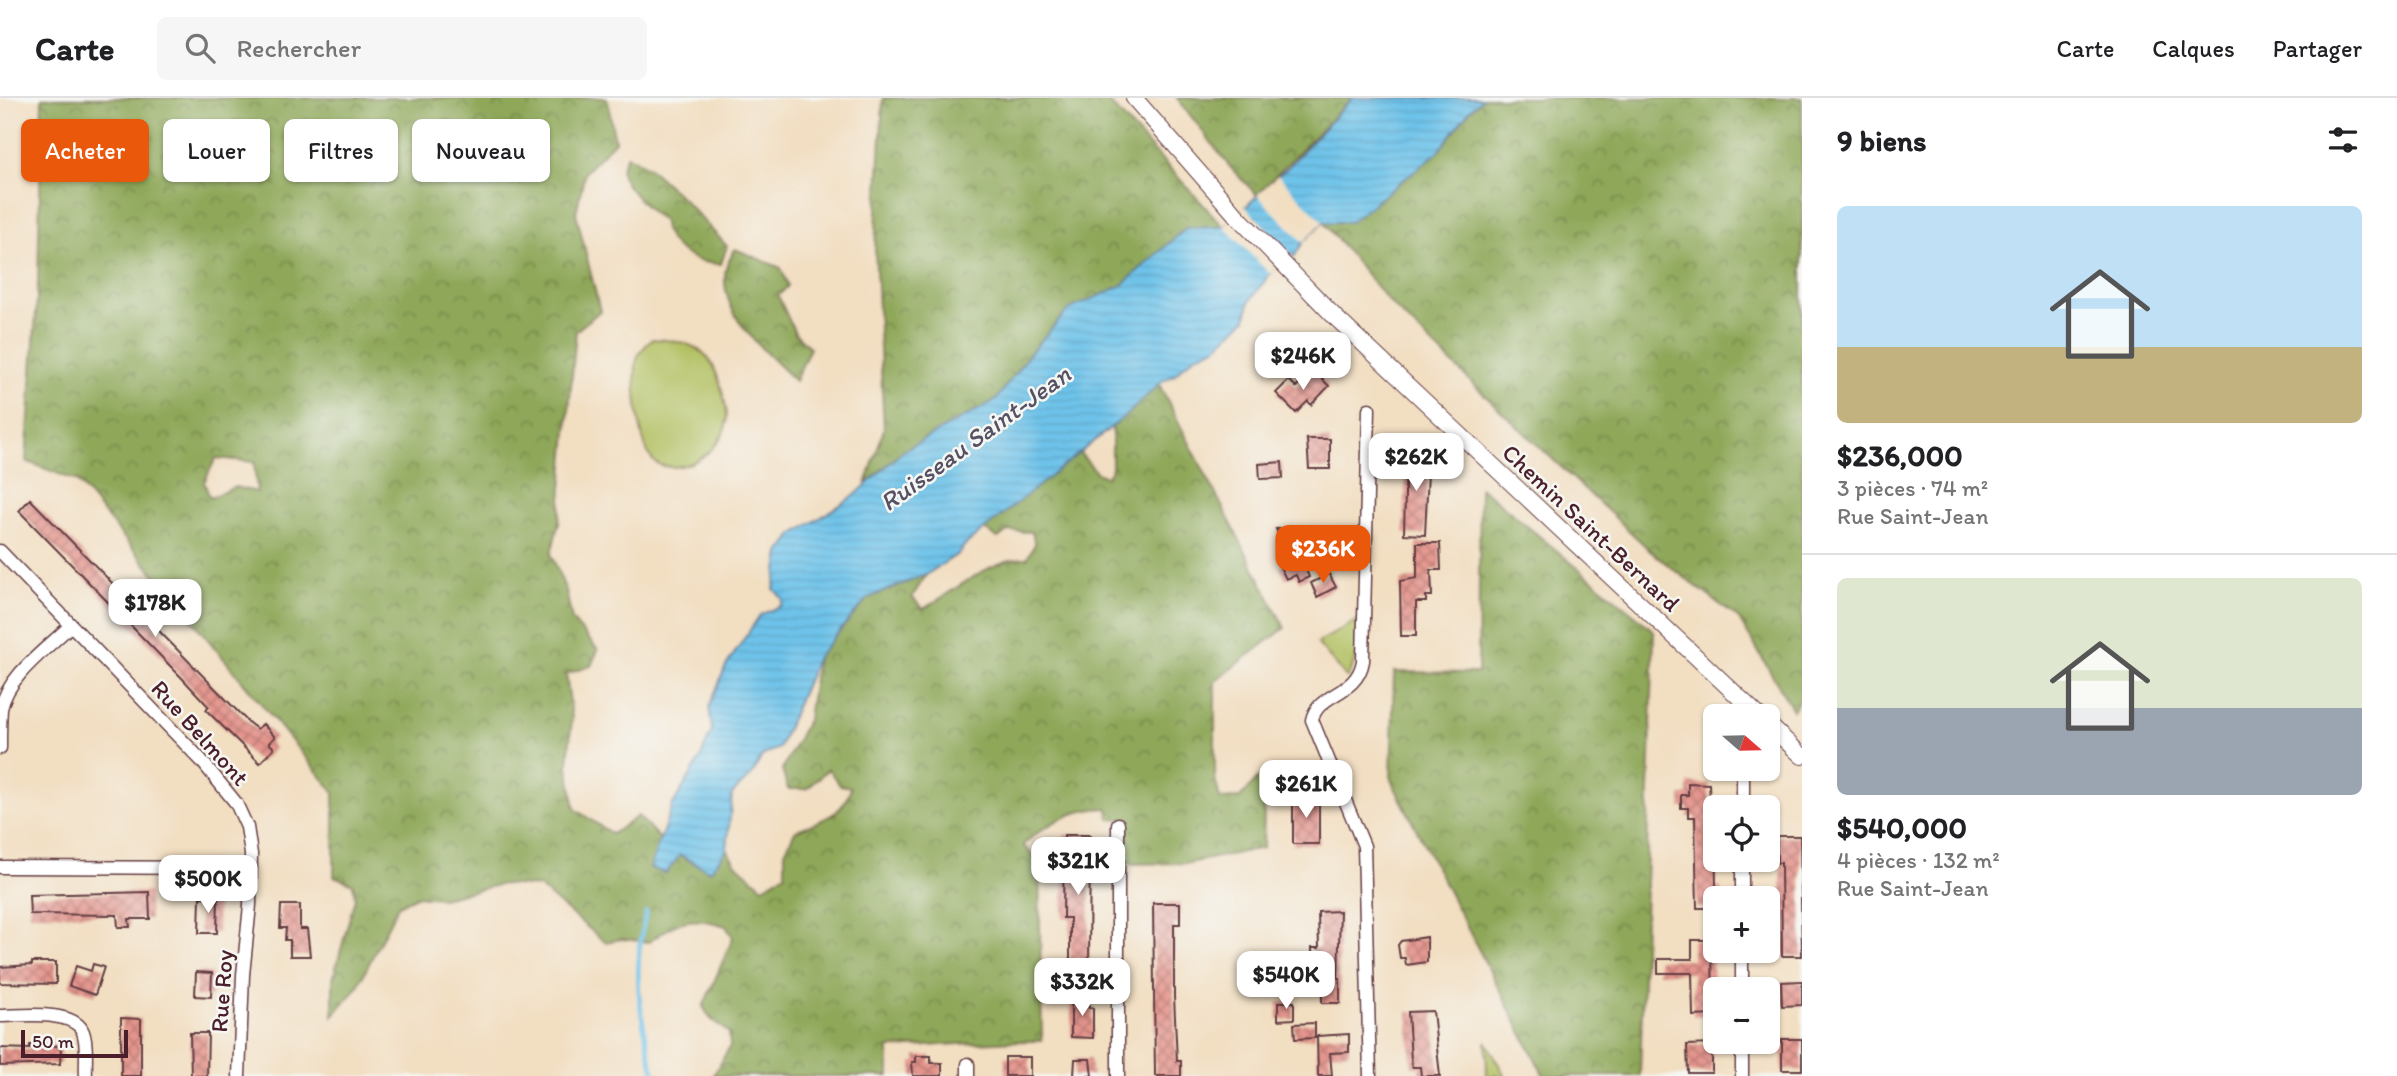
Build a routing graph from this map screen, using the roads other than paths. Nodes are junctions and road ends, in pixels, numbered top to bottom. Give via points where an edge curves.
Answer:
1 (1134, 98) edge
2 (1370, 409) dead end
3 (0, 551) edge
4 (71, 625) junction
5 (1746, 704) edge
6 (1780, 735) edge
7 (0, 748) edge
8 (1802, 756) edge
9 (1118, 824) dead end
10 (0, 867) edge
11 (251, 868) junction
12 (0, 1016) edge
13 (1742, 1054) edge
14 (86, 1076) edge
15 (239, 1076) edge
16 (1118, 1076) edge
17 (1370, 1076) edge
18 (1742, 1076) edge

1 - 5 street, Chemin Saint-Bernard via 1281,263
2 - 17 street via 1362,670 1349,687 1316,709 1312,720 1364,846
3 - 4 street, Rue Belmont
4 - 7 street via 6,695
4 - 11 street, Rue Belmont via 226,790 247,827
6 - 8 street
9 - 16 street
10 - 11 street
11 - 15 street, Rue Roy
12 - 14 street via 60,1016 76,1022 84,1034
13 - 18 street

